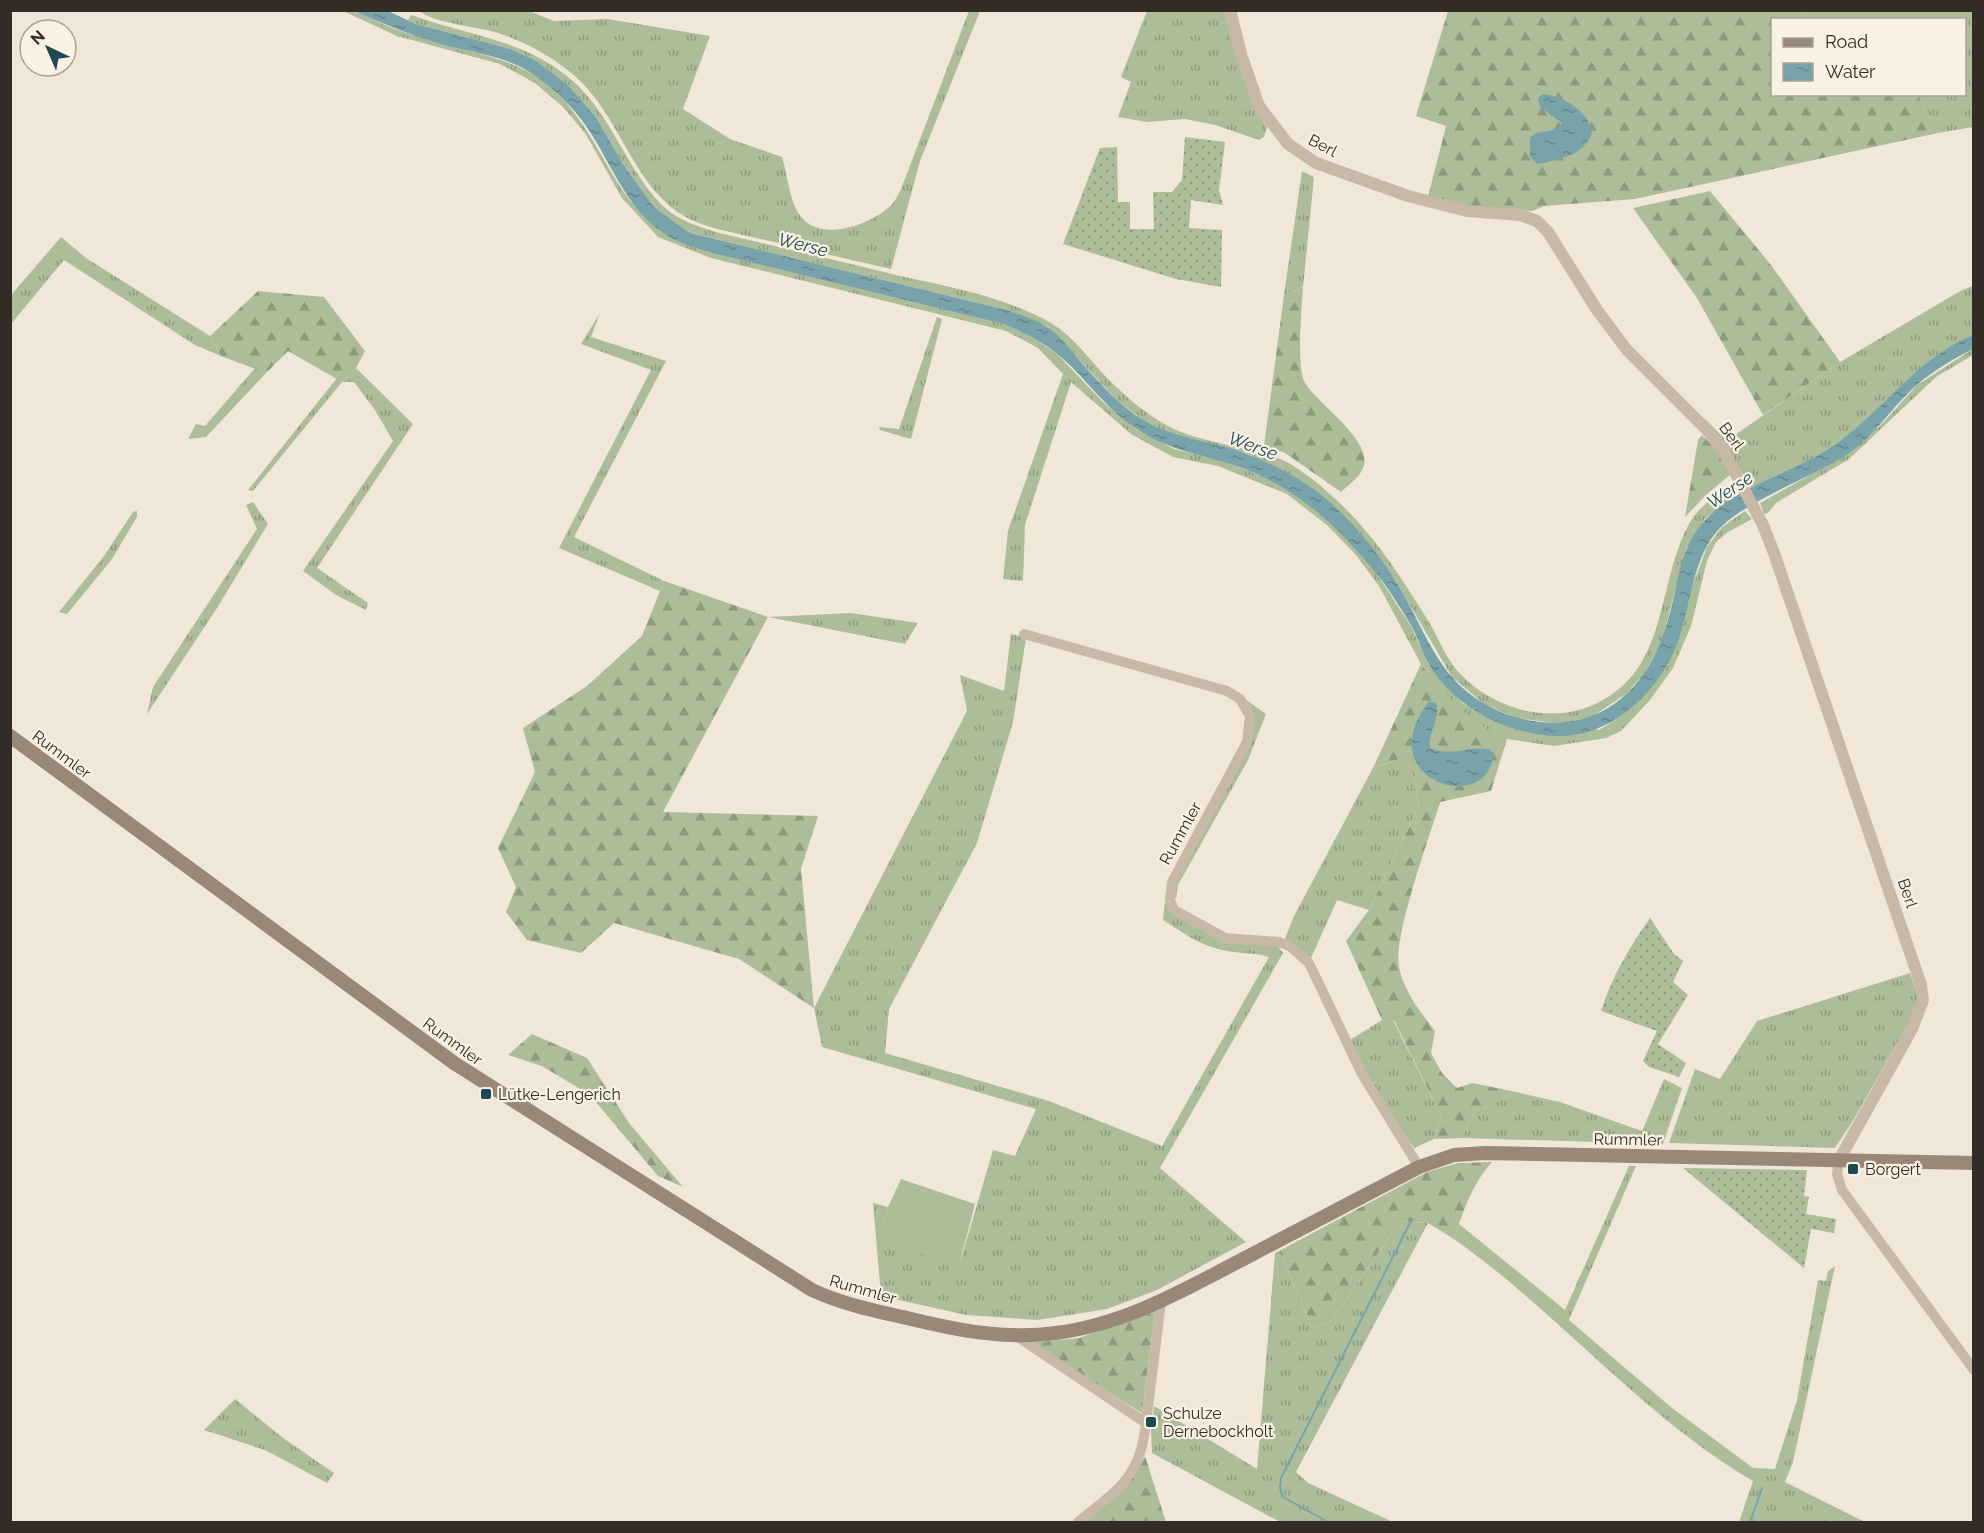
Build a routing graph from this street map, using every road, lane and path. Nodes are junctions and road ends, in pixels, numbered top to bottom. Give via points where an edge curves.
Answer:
1 (1230, 10) edge
2 (1024, 634) dead end
3 (10, 736) edge
4 (1839, 1160) junction
5 (1974, 1163) edge
6 (1419, 1167) junction
7 (1161, 1302) junction
8 (1014, 1335) junction
9 (1974, 1370) edge
10 (1146, 1423) junction
11 (1078, 1522) edge

1 - 4 street, Berl via 1259,106 1288,144 1316,163 1408,196 1467,211 1520,215 1537,221 1627,350 1714,438 1741,481 1778,564 1921,985 1923,1000 1912,1029
2 - 6 street, Rummler via 1227,690 1240,699 1250,716 1247,742 1172,882 1170,900 1174,910 1225,938 1279,942 1291,946 1309,963 1362,1074
3 - 8 main road, Rummler via 454,1063 796,1281 825,1296 874,1311 953,1329
4 - 5 main road, Rummler
4 - 6 main road, Rummler via 1485,1153 1454,1155
4 - 9 street via 1837,1174 1846,1196
6 - 7 main road, Rummler
7 - 8 main road, Rummler via 1080,1329
7 - 10 street
8 - 10 street, Rummler
10 - 11 street via 1143,1447 1134,1469

